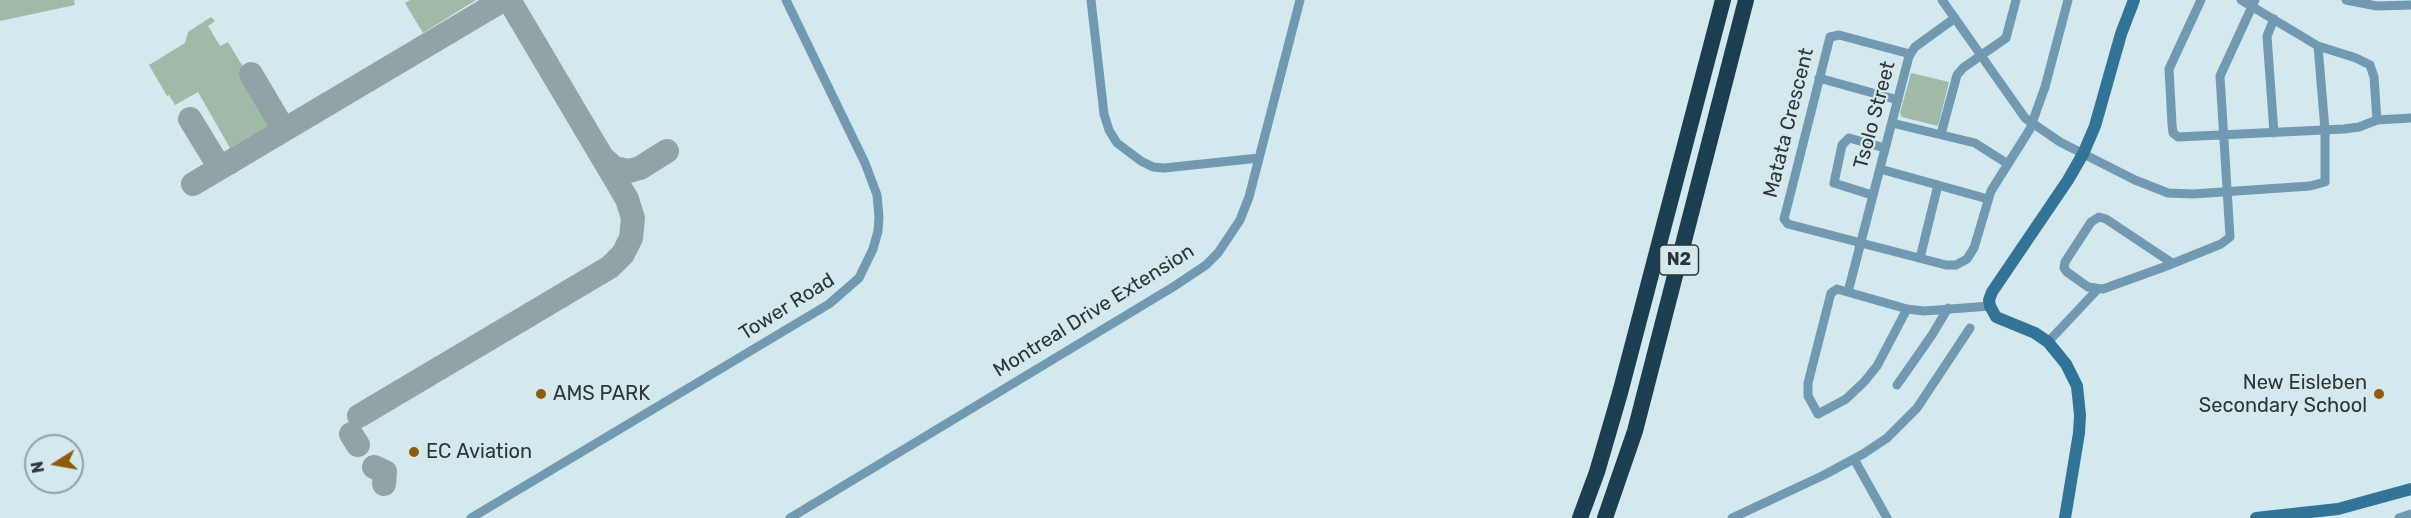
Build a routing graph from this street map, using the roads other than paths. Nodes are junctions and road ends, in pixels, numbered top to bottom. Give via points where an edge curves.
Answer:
1 (786, 0) edge
2 (1091, 0) edge
3 (1300, 0) edge
4 (1723, 0) edge
5 (1746, 0) edge
6 (1942, 0) edge
7 (2016, 0) edge
8 (2068, 0) edge
9 (2134, 0) edge
10 (2201, 0) edge
11 (2241, 0) edge
12 (2346, 0) edge
13 (2254, 3) edge
14 (2411, 5) edge
15 (1955, 18) junction
16 (2274, 19) junction
17 (2318, 46) junction
18 (1910, 54) junction
19 (1981, 56) junction
20 (1819, 78) junction
21 (1898, 100) junction
22 (2411, 118) edge
23 (2377, 120) junction
24 (1892, 123) junction
25 (2031, 123) junction
26 (2325, 130) junction
27 (2274, 133) junction
28 (1941, 134) junction
29 (2224, 136) junction
30 (1885, 148) junction
31 (2083, 154) junction
32 (1259, 158) junction
33 (2008, 164) junction
34 (1880, 169) junction
35 (1938, 185) junction
36 (2227, 192) junction
37 (1872, 195) junction
38 (1988, 199) junction
39 (1861, 242) junction
40 (1920, 258) junction
41 (2172, 263) junction
42 (2097, 290) junction
43 (1848, 292) junction
44 (1990, 306) junction
45 (1948, 308) junction
46 (1907, 309) junction
47 (1970, 328) dead end
48 (2048, 342) junction
49 (1897, 385) dead end
50 (1854, 459) junction
51 (2411, 489) edge
52 (2411, 514) edge
53 (471, 518) edge
54 (790, 518) edge
55 (1580, 518) edge
56 (1605, 518) edge
57 (1732, 518) edge
58 (1887, 518) edge
59 (2065, 518) edge
60 (2256, 518) edge
61 (2399, 518) edge

1 - 53 street, Tower Road via 877,195 878,231 859,278 830,304
2 - 32 street via 1104,114 1117,143 1141,161 1164,168
3 - 32 street, Montreal Drive Extension
4 - 55 highway, N2 via 1620,393 1598,472
5 - 56 highway, N2 via 1635,431
6 - 15 street
7 - 19 street via 2006,38
8 - 25 street via 2045,87
9 - 31 street
10 - 29 street via 2170,66 2172,130 2182,138
11 - 13 street
12 - 14 street via 2378,6
13 - 16 street
13 - 29 street via 2220,76
15 - 18 street, Tsolo Street
15 - 19 street
16 - 17 street
16 - 27 street via 2267,36
17 - 23 street via 2370,65
17 - 26 street
18 - 20 street, Matata Crescent via 1834,34 1829,39
18 - 21 street, Tsolo Street
19 - 25 street
19 - 28 street via 1957,75
20 - 21 street
20 - 39 street, Matata Crescent via 1784,219 1788,224
21 - 24 street, Tsolo Street
22 - 23 street
23 - 26 street via 2353,128
24 - 28 street
24 - 30 street, Tsolo Street
25 - 31 street
25 - 33 street
26 - 27 street
26 - 36 street via 2324,183
27 - 29 street
28 - 33 street via 1975,143
29 - 36 street
30 - 34 street, Tsolo Street
30 - 37 street via 1849,138 1842,145 1834,183
31 - 36 street via 2157,190 2176,194
31 - 44 street via 1992,292
32 - 54 street, Montreal Drive Extension via 1240,220 1206,265
33 - 38 street
34 - 35 street
34 - 37 street, Tsolo Street
35 - 38 street
35 - 40 street
36 - 41 street via 2231,231 2228,240
37 - 39 street, Tsolo Street
38 - 40 street via 1977,241 1967,259 1950,266
39 - 40 street
39 - 43 street, Tsolo Street
41 - 42 street
41 - 42 street via 2099,217 2091,222 2064,268
42 - 48 street
43 - 46 street
43 - 46 street via 1837,289 1831,293 1819,338 1807,390 1818,414 1846,399 1864,382 1887,349
44 - 45 street
44 - 48 street via 1996,317
45 - 46 street
45 - 49 street
47 - 50 street via 1917,408 1887,438
48 - 59 street via 2069,370 2080,400 2079,433
50 - 57 street
50 - 58 street
51 - 60 street via 2338,509
52 - 61 street

